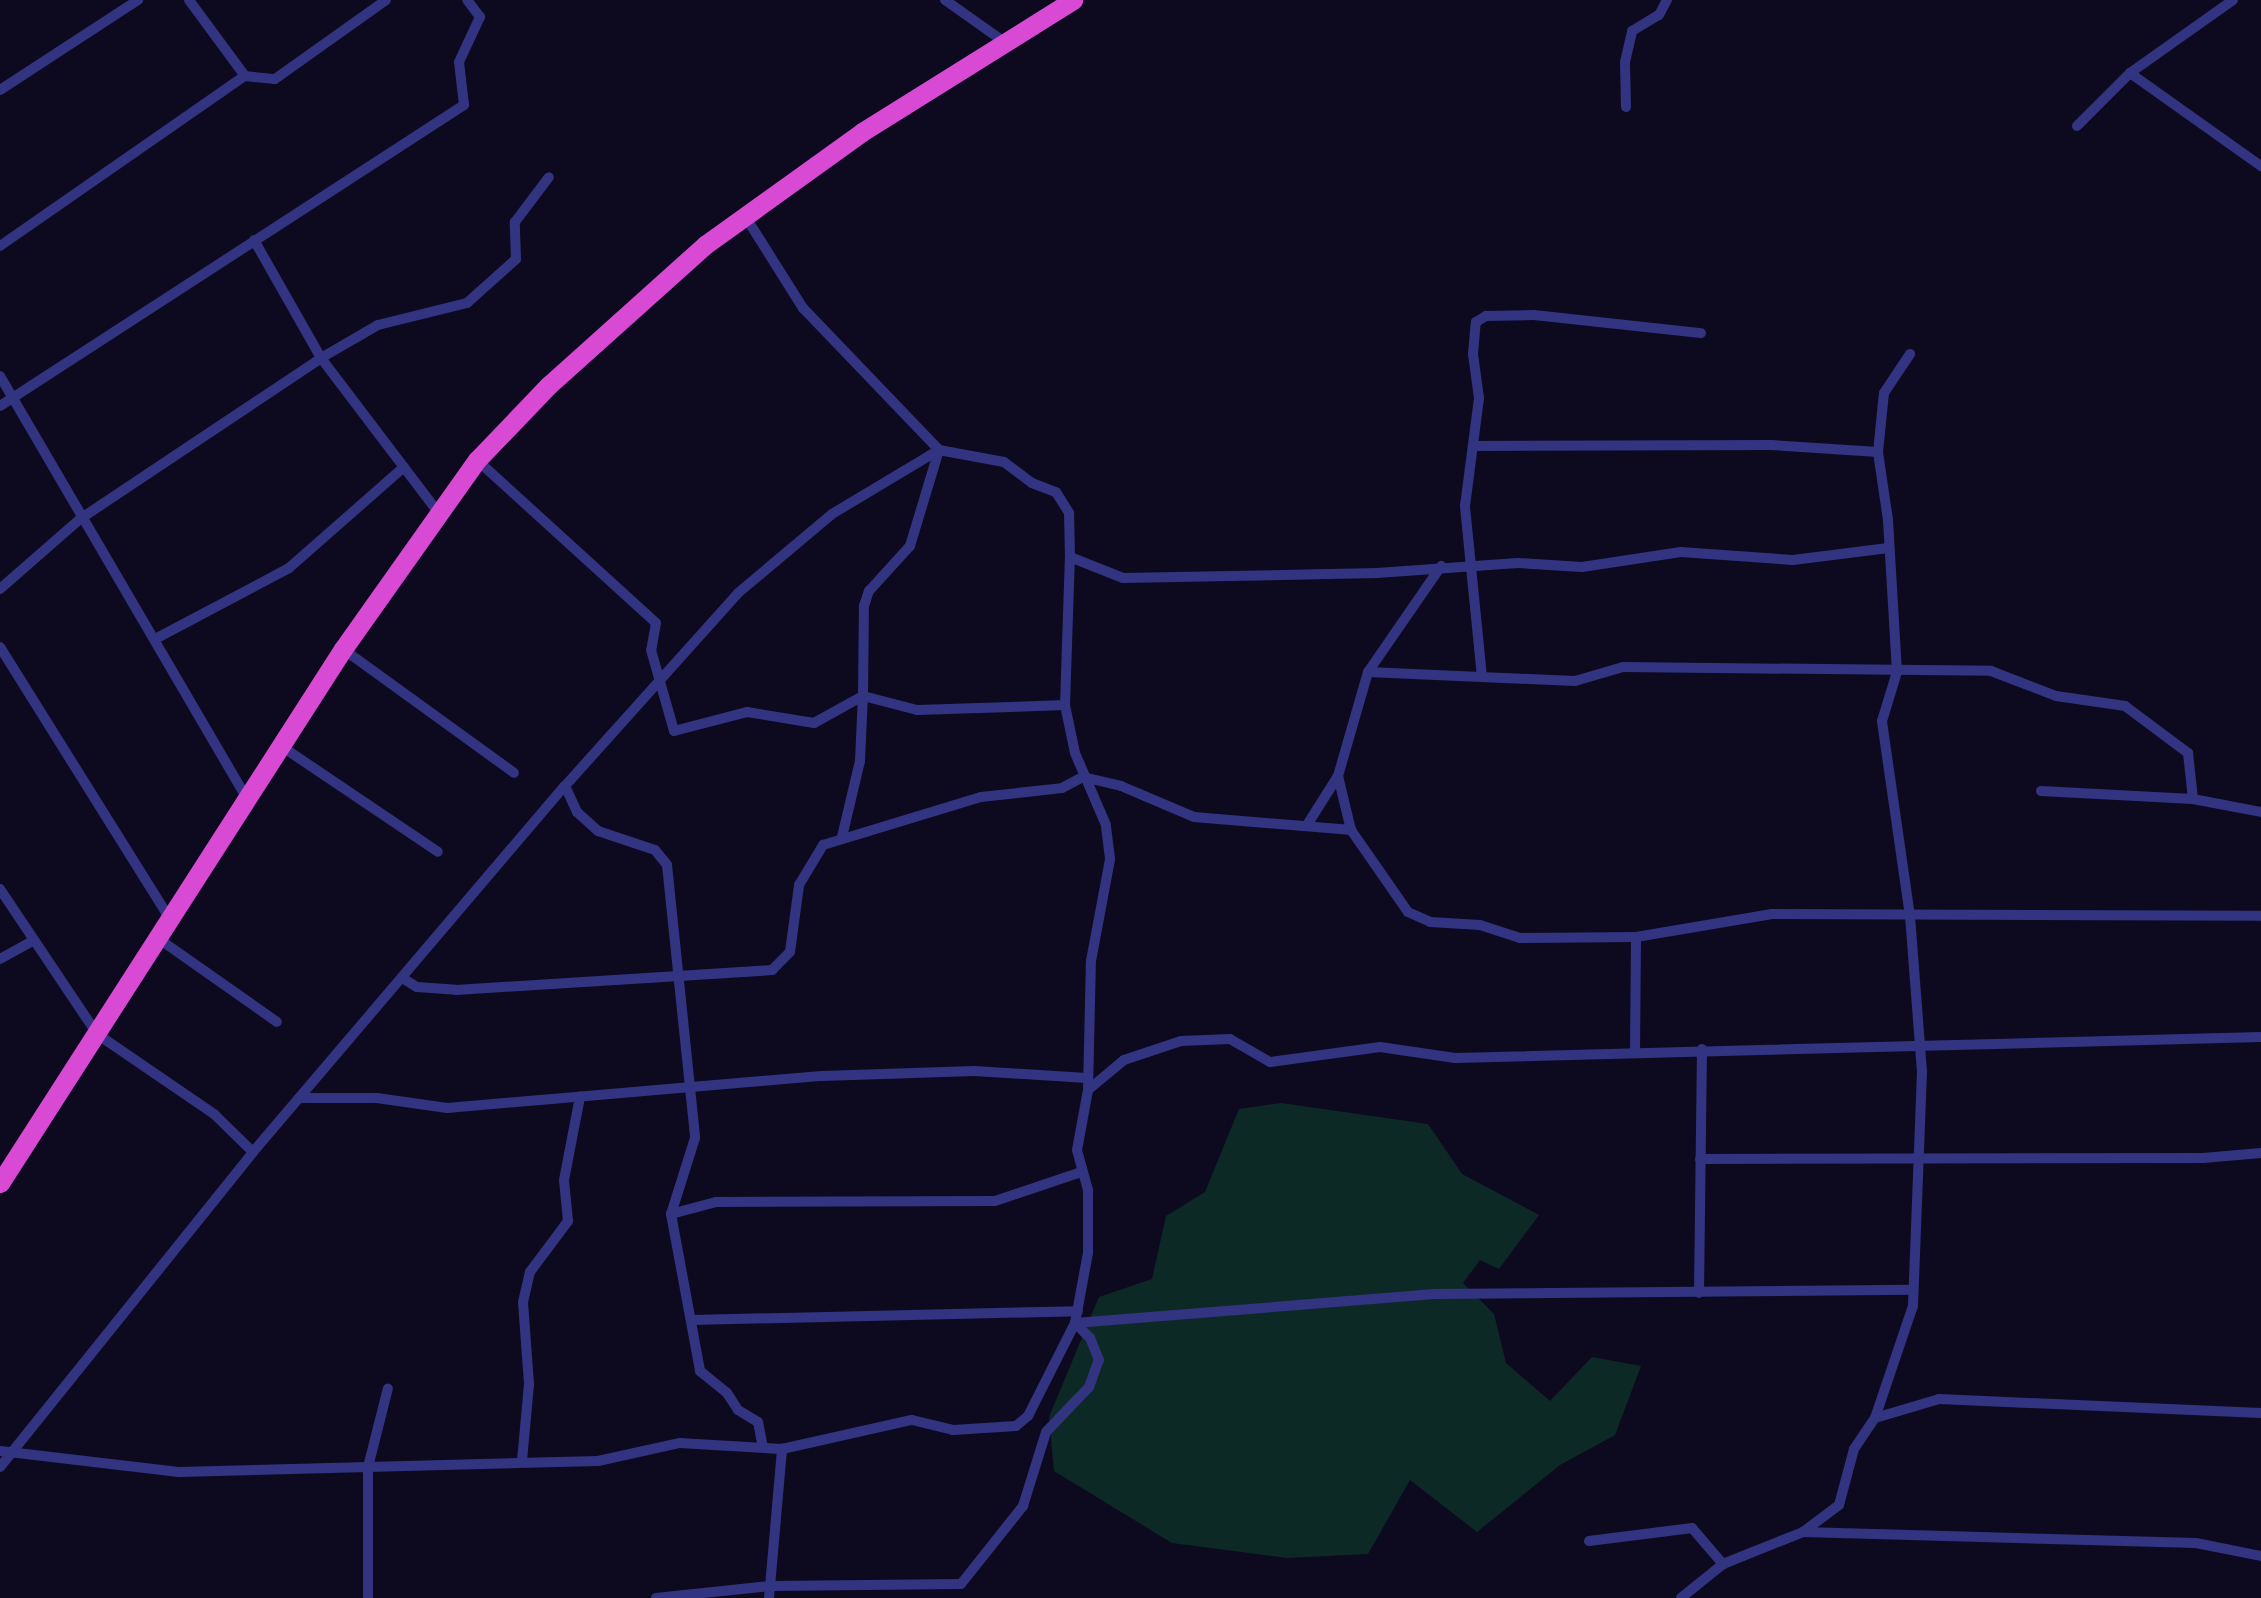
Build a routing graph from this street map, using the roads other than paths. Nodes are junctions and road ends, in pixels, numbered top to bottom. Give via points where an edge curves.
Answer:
1 (138, 0) edge
2 (189, 0) edge
3 (386, 0) edge
4 (467, 0) edge
5 (945, 0) edge
6 (1073, 0) edge
7 (1667, 0) edge
8 (2233, 0) edge
9 (1003, 41) junction
10 (2130, 74) junction
11 (244, 76) junction
12 (0, 90) edge
13 (1626, 107) dead end
14 (2077, 126) dead end
15 (2261, 166) edge
16 (549, 177) dead end
17 (745, 216) junction
18 (254, 240) junction
19 (0, 246) edge
20 (1701, 333) dead end
21 (1910, 354) dead end
22 (321, 358) junction
23 (0, 376) edge
24 (13, 398) junction
25 (0, 406) edge
26 (1474, 446) junction
27 (939, 450) junction
28 (1878, 452) junction
29 (477, 460) junction
30 (404, 467) junction
31 (438, 512) junction
32 (80, 519) junction
33 (1888, 548) junction
34 (1070, 557) junction
35 (1469, 565) junction
36 (1441, 566) junction
37 (0, 589) edge
38 (157, 638) junction
39 (0, 647) edge
40 (343, 649) junction
41 (1368, 672) junction
42 (1897, 672) junction
43 (1482, 677) junction
44 (661, 678) junction
45 (863, 696) junction
46 (1065, 705) junction
47 (282, 746) junction
48 (514, 773) dead end
49 (1338, 776) junction
50 (1083, 777) junction
51 (565, 786) junction
52 (2041, 791) dead end
53 (247, 798) junction
54 (2193, 799) junction
55 (2261, 812) edge
56 (1307, 825) junction
57 (1352, 830) junction
58 (842, 837) junction
59 (438, 852) dead end
60 (0, 889) edge
61 (1910, 916) junction
62 (2261, 916) edge
63 (171, 920) junction
64 (1636, 937) junction
65 (159, 939) junction
66 (32, 941) junction
67 (0, 959) edge
68 (679, 977) junction
69 (404, 979) junction
70 (277, 1022) dead end
71 (97, 1034) junction
72 (2261, 1037) edge
73 (1920, 1042) junction
74 (1702, 1049) junction
75 (1635, 1052) junction
76 (1087, 1078) junction
77 (688, 1089) junction
78 (1088, 1090) junction
79 (580, 1097) junction
80 (299, 1098) junction
81 (253, 1152) junction
82 (2261, 1153) edge
83 (1918, 1158) junction
84 (1700, 1159) junction
85 (1081, 1172) junction
86 (0, 1182) edge
87 (671, 1214) junction
88 (1913, 1290) junction
89 (1699, 1293) junction
90 (1076, 1317) junction
91 (691, 1320) junction
92 (388, 1388) dead end
93 (2261, 1413) edge
94 (1875, 1418) junction
95 (763, 1447) junction
96 (782, 1449) junction
97 (19, 1450) junction
98 (0, 1451) edge
99 (522, 1461) junction
100 (0, 1467) edge
101 (368, 1467) junction
102 (1803, 1532) junction
103 (1589, 1541) dead end
104 (2261, 1556) edge
105 (1723, 1564) junction
106 (770, 1592) edge
107 (368, 1598) edge
108 (656, 1598) edge
109 (1681, 1598) edge

1 - 12 street
2 - 11 street
3 - 11 street via 275,79
4 - 18 street via 480,17 459,62 464,105
5 - 9 street
6 - 9 highway
7 - 13 street via 1659,15 1632,31 1625,62
8 - 10 street
9 - 17 highway
10 - 14 street
10 - 15 street
11 - 19 street
16 - 22 street via 515,222 516,259 467,303 378,325
17 - 27 street via 803,308
17 - 29 highway via 549,385
18 - 22 street
18 - 24 street
20 - 26 street via 1534,315 1486,316 1476,322 1473,354 1479,398
21 - 28 street via 1884,393
22 - 30 street
22 - 32 street
23 - 24 street
24 - 25 street
24 - 32 street
26 - 28 street via 1771,445
26 - 35 street via 1465,506
27 - 34 street via 1004,462 1032,483 1056,492 1069,513
27 - 44 street via 832,514 738,593
27 - 45 street via 910,546 869,591 864,606
28 - 33 street
29 - 31 highway
29 - 44 street via 656,623 651,650
30 - 31 street
30 - 38 street via 289,568
31 - 40 highway
32 - 37 street
32 - 38 street
33 - 35 street via 1793,560 1681,552 1582,567
33 - 42 street
34 - 36 street via 1123,578 1377,573
34 - 46 street
35 - 36 street
35 - 43 street
36 - 41 street
38 - 53 street
39 - 63 street
40 - 47 highway
40 - 48 street
41 - 43 street
41 - 49 street
42 - 43 street via 1623,667 1574,681
42 - 54 street via 1991,671 2056,696 2125,706 2188,753
42 - 61 street via 1882,721
44 - 45 street via 674,732 747,712 814,723
44 - 51 street
45 - 46 street via 917,710
45 - 58 street via 860,761
46 - 50 street
47 - 53 highway
47 - 59 street
49 - 56 street
49 - 57 street
50 - 56 street via 1121,786 1194,817
50 - 58 street via 1062,788 981,797
50 - 76 street via 1106,825 1110,859 1091,961
51 - 68 street via 577,812 598,831 655,850 667,865
51 - 69 street
52 - 54 street
53 - 63 highway
54 - 55 street
56 - 57 street
57 - 64 street via 1408,912 1430,922 1480,925 1520,938
58 - 68 street via 823,845 799,885 790,952 772,970
60 - 66 street
61 - 62 street
61 - 64 street via 1772,914
61 - 73 street
63 - 65 highway
64 - 75 street
65 - 70 street
65 - 71 highway
66 - 67 street
66 - 71 street
68 - 69 street via 456,990 417,987
68 - 77 street
69 - 80 street
71 - 81 street via 214,1114
71 - 86 highway
72 - 73 street
73 - 74 street
73 - 83 street
74 - 75 street
74 - 84 street
75 - 78 street via 1455,1058 1380,1047 1270,1062 1230,1039 1181,1041 1124,1060
76 - 77 street via 961,1071 822,1076
76 - 78 street
77 - 79 street
77 - 87 street via 695,1138
78 - 85 street via 1077,1150
79 - 80 street via 447,1108 377,1098
79 - 99 street via 564,1180 568,1221 530,1272 523,1302 529,1384
80 - 81 street
81 - 97 street
82 - 83 street via 2203,1158
83 - 84 street
83 - 88 street
84 - 89 street
85 - 87 street via 995,1201 716,1202
85 - 90 street via 1088,1190 1088,1253
87 - 91 street
88 - 89 street
88 - 94 street
89 - 90 street via 1435,1293
90 - 91 street
90 - 96 street via 1028,1416 1016,1426 953,1430 912,1420
90 - 106 street via 1098,1360 1089,1387 1046,1432 1023,1506 961,1584
91 - 95 street via 700,1371 727,1392 738,1410 758,1422
92 - 101 street
93 - 94 street via 1939,1399
94 - 102 street via 1854,1449 1839,1505
95 - 96 street
95 - 99 street via 680,1443 598,1461
96 - 106 street
97 - 98 street
97 - 100 street
97 - 101 street via 179,1472
99 - 101 street
101 - 107 street
102 - 104 street via 2196,1543
102 - 105 street
103 - 105 street via 1692,1528
105 - 109 street
106 - 108 street

